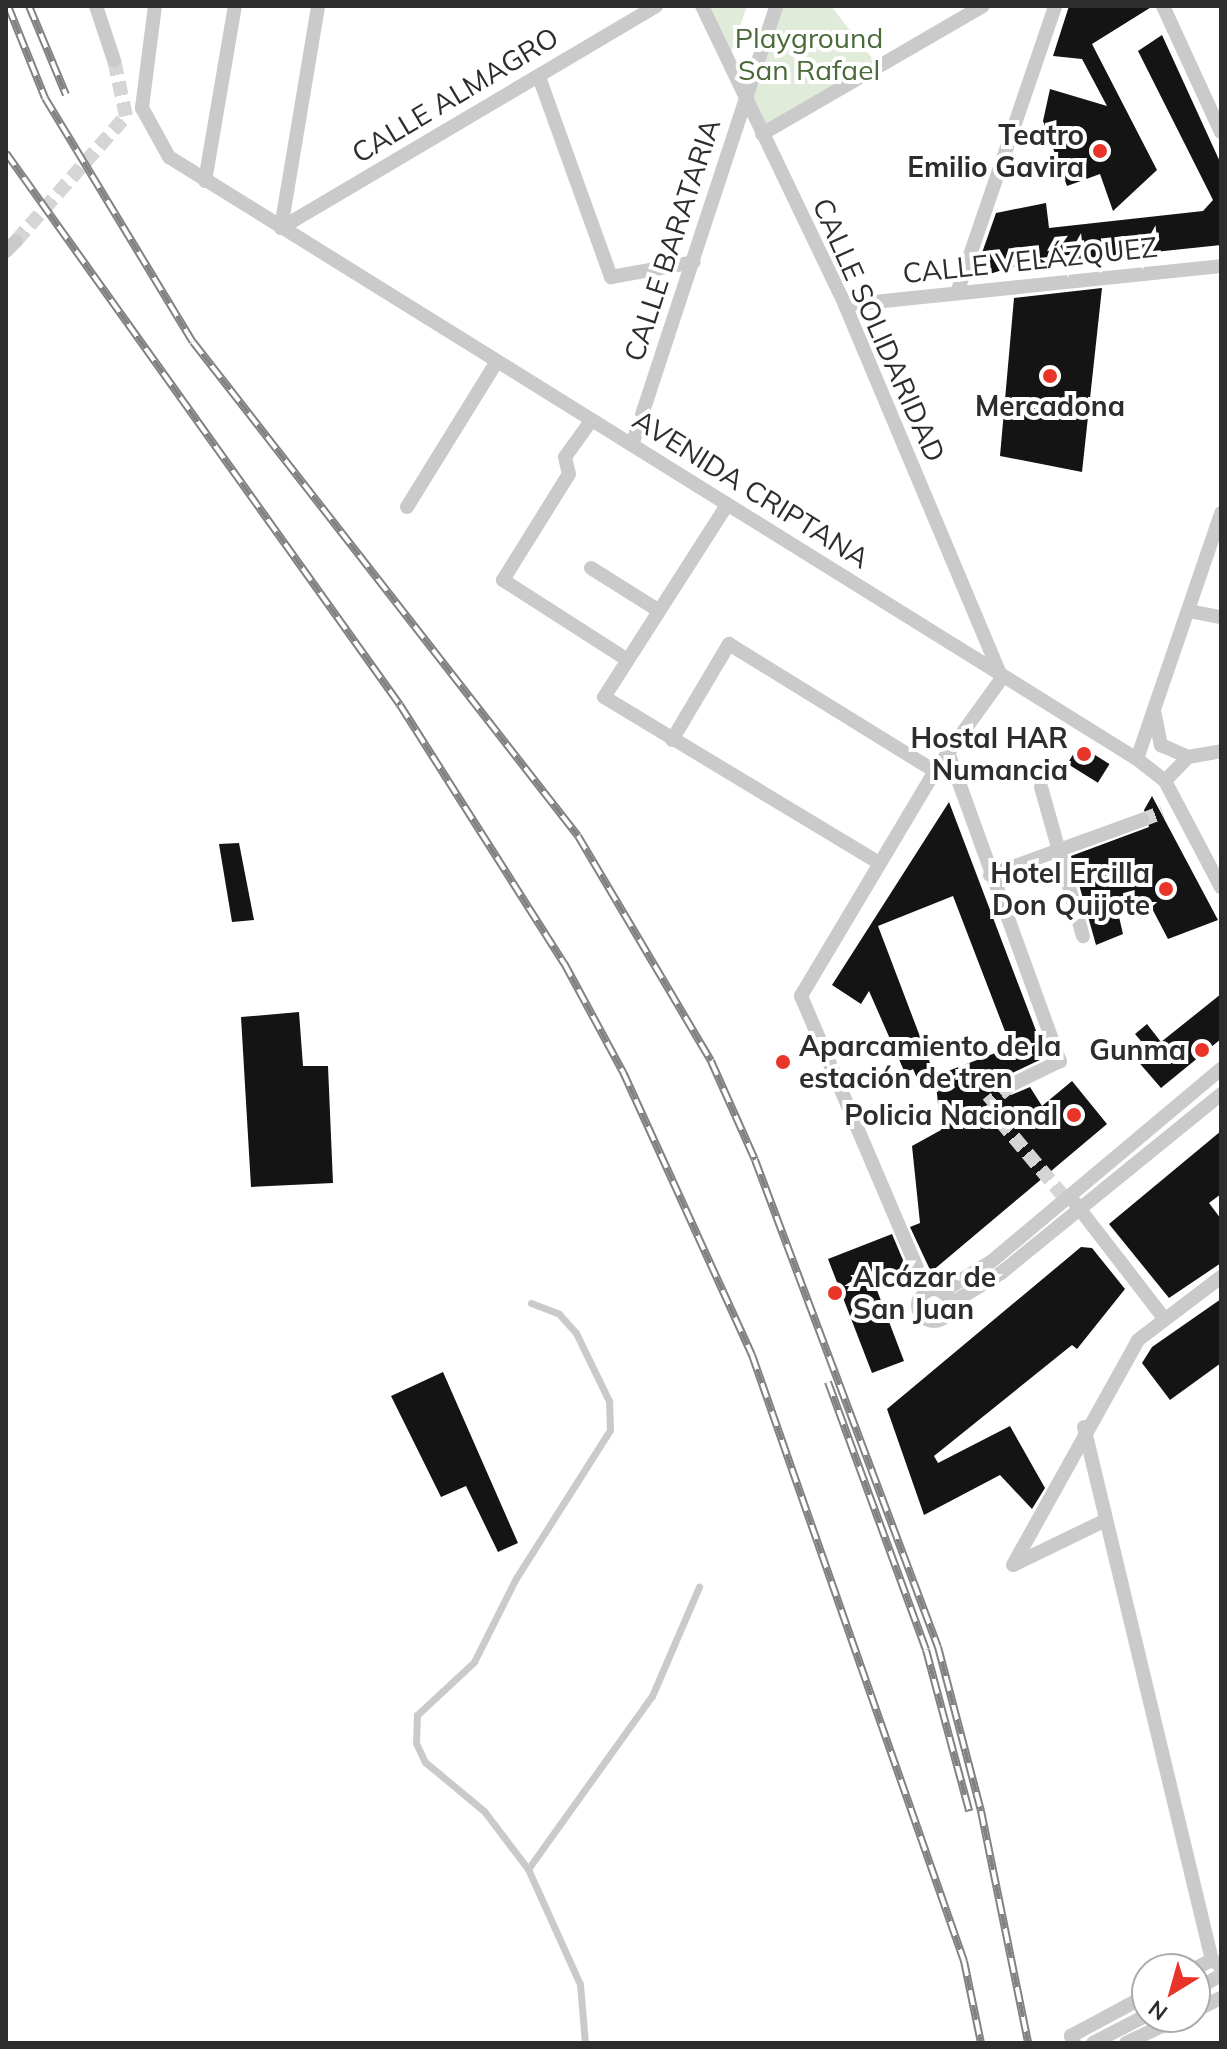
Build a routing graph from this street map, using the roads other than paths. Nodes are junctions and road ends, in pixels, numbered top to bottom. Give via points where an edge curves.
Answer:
1 (96, 6) edge
2 (155, 6) edge
3 (235, 6) edge
4 (318, 6) edge
5 (656, 6) edge
6 (702, 6) edge
7 (776, 6) edge
8 (983, 6) edge
9 (1055, 6) edge
10 (1163, 6) edge
11 (114, 60) tunnel mouth
12 (539, 77) junction
13 (745, 99) junction
14 (1221, 132) edge
15 (762, 134) junction
16 (205, 181) junction
17 (281, 228) junction
18 (694, 262) junction
19 (1221, 266) edge
20 (957, 293) junction
21 (845, 305) junction
22 (496, 363) junction
23 (591, 421) junction
24 (632, 445) junction
25 (727, 505) junction
26 (407, 507) dead end
27 (1221, 513) edge
28 (591, 568) dead end
29 (656, 609) junction
30 (1189, 611) junction
31 (1221, 617) edge
32 (626, 659) junction
33 (1002, 678) junction
34 (1154, 710) junction
35 (672, 740) junction
36 (1221, 751) edge
37 (949, 755) junction
38 (1188, 757) junction
39 (1137, 759) junction
40 (935, 771) junction
41 (1165, 781) junction
42 (1041, 787) dead end
43 (1178, 806) junction
44 (1163, 812) tunnel mouth
45 (1142, 820) tunnel mouth
46 (1055, 853) junction
47 (878, 862) junction
48 (990, 875) junction
49 (1221, 887) edge
50 (1083, 936) dead end
51 (1221, 1069) edge
52 (1011, 1085) tunnel mouth
53 (1221, 1094) edge
54 (1064, 1197) junction
55 (1083, 1208) junction
56 (1221, 1277) edge
57 (939, 1296) junction
58 (531, 1303) dead end
59 (1163, 1317) junction
60 (1084, 1427) junction
61 (1106, 1520) junction
62 (699, 1587) dead end
63 (528, 1869) junction
64 (1216, 1963) edge
65 (1131, 2004) edge
66 (1131, 2023) edge
67 (1147, 2033) edge
68 (585, 2043) edge
69 (1074, 2043) edge
70 (1093, 2043) edge
71 (1126, 2043) edge

1 - 11 street
2 - 16 street, AVENIDA CRIPTANA via 142,108 169,157
3 - 16 street
4 - 17 street
5 - 12 street, CALLE ALMAGRO
6 - 13 street, CALLE SOLIDARIDAD
7 - 13 street, CALLE BARATARIA
8 - 15 street
9 - 20 street
10 - 14 street
12 - 17 street, CALLE ALMAGRO
12 - 18 street via 611,277
13 - 15 street, CALLE SOLIDARIDAD
13 - 18 street, CALLE BARATARIA
15 - 21 street, CALLE SOLIDARIDAD
16 - 17 street, AVENIDA CRIPTANA
17 - 22 street, AVENIDA CRIPTANA
18 - 24 street, CALLE BARATARIA
19 - 20 street, CALLE VELÁZQUEZ
20 - 21 street, CALLE VELÁZQUEZ
21 - 33 street, CALLE SOLIDARIDAD
22 - 23 street, AVENIDA CRIPTANA
22 - 26 street
23 - 24 street, AVENIDA CRIPTANA
23 - 32 street via 565,457 569,474 503,580
24 - 25 street, AVENIDA CRIPTANA
25 - 29 street
25 - 33 street, AVENIDA CRIPTANA
27 - 30 street
28 - 29 street
29 - 32 street
30 - 31 street
30 - 34 street
32 - 35 street via 604,697
33 - 37 street
33 - 39 street, AVENIDA CRIPTANA
34 - 38 street via 1161,745
34 - 39 street
35 - 40 street via 729,644
35 - 47 street
36 - 38 street
37 - 40 street
37 - 48 street
38 - 41 street
39 - 41 street, AVENIDA CRIPTANA
40 - 47 street
41 - 43 street, AVENIDA CRIPTANA
42 - 46 street
43 - 44 street
43 - 49 street, AVENIDA CRIPTANA
45 - 46 street
46 - 48 street
46 - 50 street
47 - 57 street via 801,996
48 - 52 street via 1060,1061
51 - 54 street
53 - 55 street
54 - 55 street
54 - 57 street via 992,1261
55 - 57 street
55 - 59 street
56 - 59 street
58 - 63 lane via 559,1314 576,1333 609,1401 610,1430 516,1578 474,1662 417,1715 416,1743 425,1762 484,1811
59 - 60 street via 1138,1340
60 - 61 street
60 - 61 street via 1013,1565
61 - 64 street
62 - 63 lane via 652,1696
63 - 68 lane via 580,1984
65 - 69 street via 1071,2036
66 - 70 street
67 - 71 street

